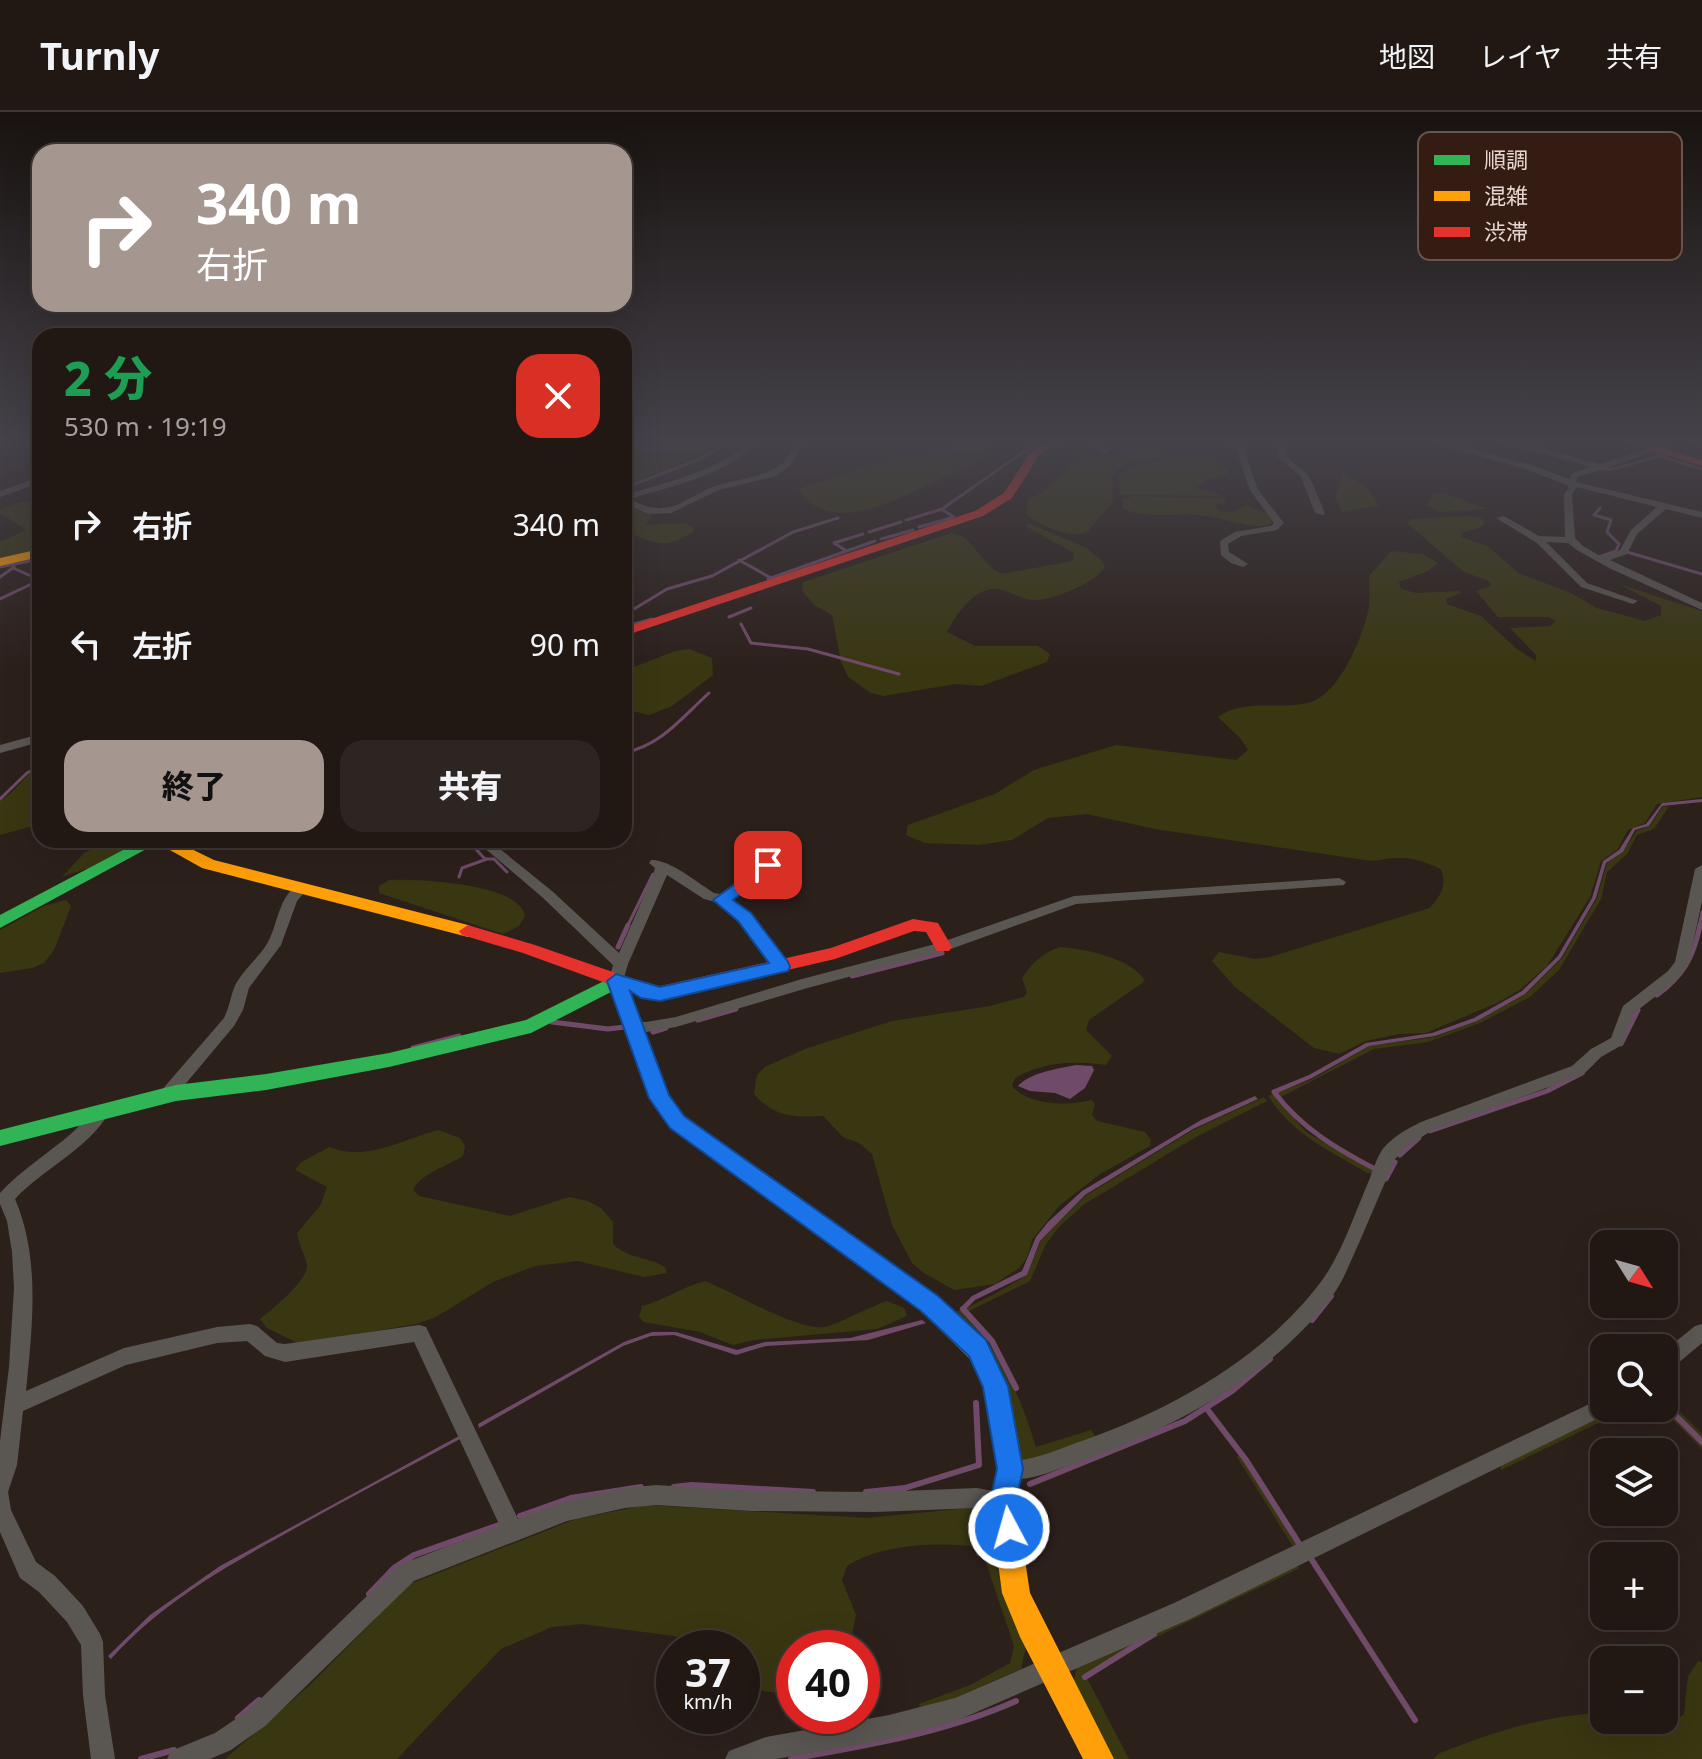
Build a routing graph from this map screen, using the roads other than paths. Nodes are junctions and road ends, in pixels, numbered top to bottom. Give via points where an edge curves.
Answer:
1 (977, 515) edge
2 (1273, 515) edge
3 (1569, 515) edge
4 (1654, 515) edge
5 (1501, 518) dead end
6 (1536, 539) junction
7 (1571, 540) junction
8 (32, 555) edge
9 (1602, 560) junction
10 (0, 562) edge
11 (1243, 564) dead end
12 (1633, 601) dead end
13 (1702, 607) edge
14 (632, 630) edge
15 (32, 740) edge
16 (0, 749) edge
17 (143, 848) edge
18 (175, 848) edge
19 (491, 848) edge
20 (768, 865) dead end
21 (1702, 869) edge
22 (1339, 882) dead end
23 (302, 887) junction
24 (722, 900) junction
25 (0, 922) edge
26 (943, 947) junction
27 (781, 967) junction
28 (619, 972) junction
29 (635, 1025) junction
30 (166, 1096) junction
31 (101, 1113) junction
32 (0, 1138) edge
33 (1702, 1332) edge
34 (1678, 1352) edge
35 (14, 1406) junction
36 (1590, 1413) edge
37 (1010, 1469) junction
38 (0, 1487) edge
39 (0, 1498) edge
40 (1003, 1501) junction
41 (513, 1531) junction
42 (1050, 1667) junction
43 (103, 1759) edge
44 (179, 1759) edge
45 (737, 1759) edge
46 (1099, 1759) edge

1 - 14 street
2 - 11 street via 1279,523 1274,528 1238,534 1223,543 1224,553
3 - 7 street
4 - 9 street via 1632,534 1624,552
5 - 6 street
6 - 7 street
6 - 12 street via 1581,583
7 - 9 street
8 - 10 street
9 - 13 street
15 - 16 street
17 - 25 street
18 - 23 street via 208,864
19 - 28 street via 547,894
20 - 24 street
21 - 37 street via 1682,963 1628,1010 1617,1041 1578,1070 1404,1139 1388,1155 1331,1284 1265,1351 1164,1419 1072,1456
22 - 26 street via 1085,898
23 - 28 street
23 - 30 street via 291,899 274,945 242,987 229,1022
24 - 27 street via 745,917
24 - 28 street via 658,864
26 - 27 street via 932,927 913,925
26 - 29 street via 676,1022
27 - 28 street via 660,994 633,985
28 - 29 street
28 - 30 street via 531,1026 389,1060
29 - 37 street via 659,1098 677,1122 929,1304 977,1348 996,1386
30 - 31 street
31 - 32 street
31 - 35 street via 90,1129 6,1198 15,1212 23,1303
33 - 34 street
35 - 38 street
35 - 41 street via 124,1357 217,1335 250,1332 272,1350 285,1353 419,1333
36 - 42 street via 1182,1611
37 - 40 street
39 - 43 street via 28,1570 75,1614 92,1642
40 - 41 street via 752,1501 656,1495 567,1511
40 - 42 street via 1016,1593
41 - 44 street via 407,1573 257,1718 223,1742
42 - 45 street via 956,1709
42 - 46 street

